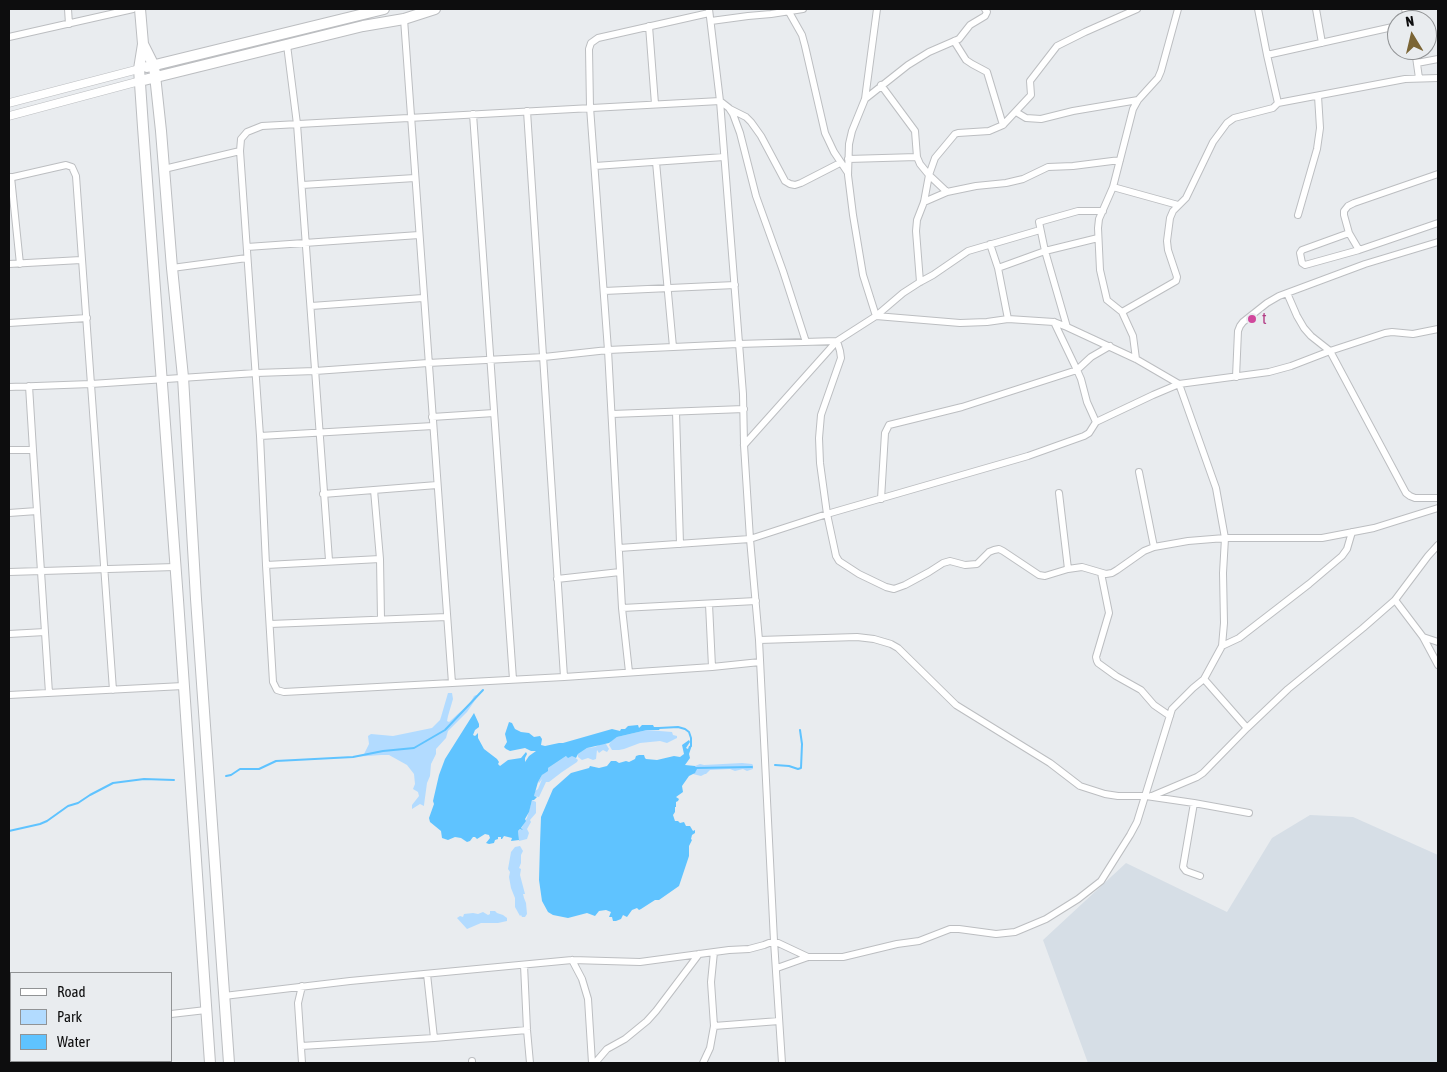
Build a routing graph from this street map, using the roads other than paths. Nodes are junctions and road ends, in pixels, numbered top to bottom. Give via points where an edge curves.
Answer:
1 (68, 9) edge
2 (132, 9) edge
3 (140, 9) edge
4 (384, 9) edge
5 (435, 9) edge
6 (803, 9) edge
7 (877, 9) edge
8 (984, 9) edge
9 (1137, 9) edge
10 (1178, 9) edge
11 (1258, 9) edge
12 (1316, 9) edge
13 (709, 11) edge
14 (354, 12) edge
15 (766, 12) edge
16 (790, 12) junction
17 (404, 19) junction
18 (711, 21) junction
19 (69, 24) junction
20 (649, 26) junction
21 (9, 28) edge
22 (1387, 28) edge
23 (9, 37) edge
24 (954, 41) junction
25 (1322, 43) junction
26 (143, 44) junction
27 (287, 45) junction
28 (1267, 55) junction
29 (1438, 59) edge
30 (1417, 60) edge
31 (1417, 63) junction
32 (154, 66) junction
33 (139, 69) junction
34 (156, 77) junction
35 (1419, 78) junction
36 (1438, 78) edge
37 (140, 81) junction
38 (881, 85) junction
39 (1318, 96) junction
40 (865, 99) junction
41 (1138, 100) junction
42 (720, 102) junction
43 (1278, 102) junction
44 (9, 103) edge
45 (655, 104) junction
46 (590, 108) junction
47 (729, 108) junction
48 (527, 111) junction
49 (1016, 112) junction
50 (473, 114) junction
51 (9, 116) edge
52 (410, 118) junction
53 (297, 124) junction
54 (1003, 125) junction
55 (240, 151) junction
56 (917, 157) junction
57 (724, 158) junction
58 (848, 159) junction
59 (1120, 160) junction
60 (656, 162) junction
61 (840, 163) junction
62 (595, 166) junction
63 (164, 169) junction
64 (848, 174) junction
65 (1438, 174) edge
66 (929, 175) junction
67 (10, 178) edge
68 (414, 178) junction
69 (302, 185) junction
70 (1112, 187) junction
71 (947, 192) junction
72 (924, 202) junction
73 (1178, 205) junction
74 (1102, 211) junction
75 (1298, 215) dead end
76 (1438, 223) edge
77 (1040, 230) junction
78 (1350, 233) junction
79 (419, 235) junction
80 (1098, 238) junction
81 (306, 242) junction
82 (1438, 242) edge
83 (990, 244) junction
84 (246, 247) junction
85 (1359, 250) junction
86 (1046, 251) junction
87 (248, 258) junction
88 (82, 260) junction
89 (9, 264) edge
90 (20, 264) junction
91 (172, 268) junction
92 (998, 268) junction
93 (920, 282) junction
94 (734, 285) junction
95 (668, 288) junction
96 (604, 291) junction
97 (1287, 293) junction
98 (423, 298) junction
99 (311, 306) junction
100 (1122, 312) junction
101 (876, 316) junction
102 (87, 318) junction
103 (1008, 319) junction
104 (1054, 322) junction
105 (9, 323) edge
106 (1068, 327) junction
107 (1438, 329) edge
108 (838, 341) junction
109 (806, 342) junction
110 (738, 344) junction
111 (1110, 346) junction
112 (673, 347) junction
113 (608, 350) junction
114 (1330, 351) junction
115 (544, 357) junction
116 (1136, 359) junction
117 (490, 360) junction
118 (428, 363) junction
119 (1077, 370) junction
120 (315, 371) junction
121 (256, 373) junction
122 (183, 377) junction
123 (1236, 377) junction
124 (161, 378) junction
125 (91, 384) junction
126 (1179, 384) junction
127 (29, 386) junction
128 (9, 387) edge
129 (744, 409) junction
130 (676, 412) junction
131 (494, 413) junction
132 (612, 414) junction
133 (432, 417) junction
134 (1096, 422) junction
135 (433, 426) junction
136 (320, 432) junction
137 (260, 436) junction
138 (744, 444) junction
139 (9, 450) edge
140 (33, 450) junction
141 (1140, 472) dead end
142 (437, 485) junction
143 (374, 490) junction
144 (1059, 493) dead end
145 (323, 494) junction
146 (1438, 498) edge
147 (881, 499) junction
148 (1438, 508) edge
149 (37, 511) junction
150 (9, 512) edge
151 (827, 514) junction
152 (1352, 532) junction
153 (1225, 538) junction
154 (750, 539) junction
155 (680, 544) junction
156 (1438, 545) edge
157 (1154, 547) junction
158 (619, 548) junction
159 (380, 559) junction
160 (329, 560) junction
161 (266, 565) junction
162 (175, 567) junction
163 (1068, 569) junction
164 (103, 570) junction
165 (41, 571) junction
166 (9, 572) edge
167 (620, 572) junction
168 (1101, 572) junction
169 (557, 579) junction
170 (196, 599) junction
171 (178, 600) junction
172 (1396, 600) junction
173 (756, 601) junction
174 (708, 604) junction
175 (622, 608) junction
176 (447, 617) junction
177 (381, 620) junction
178 (270, 624) junction
179 (45, 632) junction
180 (9, 634) edge
181 (1422, 637) junction
182 (759, 640) junction
183 (1438, 642) edge
184 (1222, 646) junction
185 (760, 662) junction
186 (1438, 665) edge
187 (712, 667) junction
188 (629, 672) junction
189 (564, 677) junction
190 (1204, 679) junction
191 (513, 680) junction
192 (452, 683) junction
193 (183, 686) junction
194 (112, 690) junction
195 (49, 693) junction
196 (9, 696) edge
197 (1170, 716) junction
198 (1247, 728) junction
199 (1148, 797) junction
200 (1194, 802) junction
201 (1249, 813) dead end
202 (1200, 876) dead end
203 (774, 941) junction
204 (714, 952) junction
205 (699, 954) junction
206 (808, 956) junction
207 (572, 960) junction
208 (524, 965) junction
209 (777, 968) junction
210 (427, 974) junction
211 (302, 986) junction
212 (224, 996) junction
213 (206, 1010) junction
214 (172, 1014) edge
215 (779, 1021) junction
216 (714, 1026) junction
217 (527, 1030) junction
218 (434, 1038) junction
219 (301, 1046) junction
220 (37, 1062) edge
221 (15, 1063) edge
222 (210, 1063) edge
223 (229, 1063) edge
224 (302, 1063) edge
225 (530, 1063) edge
226 (593, 1063) edge
227 (703, 1063) edge
228 (782, 1063) edge

1 - 19 street
2 - 19 street
3 - 26 main road
4 - 14 main road
5 - 17 main road
6 - 16 street
7 - 40 street
8 - 24 street via 987,12 985,16
9 - 49 street via 1057,46 1030,81 1032,95
10 - 41 street via 1158,78
11 - 28 street
12 - 25 street
13 - 18 street
13 - 20 street
14 - 32 main road via 351,16
15 - 16 street
15 - 18 street
16 - 61 street via 802,35 825,133
17 - 27 main road
17 - 52 street
18 - 42 street
19 - 23 street
20 - 45 street
20 - 46 street via 598,38 591,43 588,49
21 - 23 street
22 - 25 street
24 - 38 street via 922,56
24 - 54 street via 966,60 986,72
25 - 28 street
26 - 32 main road
26 - 33 main road
27 - 34 main road
27 - 53 street
28 - 43 street
29 - 31 street
30 - 31 street
31 - 35 street
32 - 33 main road
32 - 34 main road
33 - 37 main road
33 - 44 street
34 - 37 main road
34 - 63 main road
35 - 36 street
35 - 39 street
37 - 51 street
37 - 124 main road
38 - 40 street
38 - 56 street via 915,131
39 - 43 street
39 - 75 street via 1320,128 1317,149
40 - 58 street via 852,131
41 - 49 street via 1040,119 1026,118
41 - 59 street
42 - 45 street
42 - 47 street
42 - 57 street
43 - 73 street via 1274,108 1234,118 1227,123 1213,142 1186,198
45 - 46 street
46 - 48 street
46 - 62 street
47 - 61 street via 751,122 785,181 790,184 802,183
47 - 109 street via 740,133 756,196
48 - 50 street
48 - 115 street
49 - 54 street
50 - 52 street
50 - 117 street
52 - 53 street
52 - 68 street
53 - 55 street via 254,128 241,139
53 - 69 street
54 - 66 street via 989,131 955,134 935,158
55 - 63 street
55 - 84 street
56 - 58 street
56 - 66 street
57 - 60 street
57 - 94 street
58 - 64 street
59 - 70 street
59 - 71 street via 1048,167 1023,179
60 - 62 street
60 - 95 street
61 - 64 street
62 - 96 street
63 - 91 main road
64 - 101 street via 863,274
65 - 78 street via 1348,206 1344,210
66 - 71 street
66 - 72 street
67 - 88 street via 66,164 72,167 76,176
67 - 90 street
68 - 69 street
68 - 79 street
69 - 81 street
70 - 73 street
70 - 74 street
71 - 72 street
72 - 93 street via 916,231
73 - 100 street via 1170,218 1167,241 1176,281
74 - 77 street via 1078,211 1040,221
74 - 80 street
76 - 85 street
77 - 83 street
77 - 86 street
78 - 85 street
78 - 85 street via 1302,250 1302,263 1305,265
79 - 81 street
79 - 98 street
80 - 86 street
80 - 100 street via 1100,270 1107,300
81 - 84 street
81 - 99 street
82 - 97 street via 1365,264
83 - 92 street
83 - 93 street via 968,250
84 - 87 street
86 - 92 street
86 - 106 street
87 - 91 street
87 - 121 street
88 - 90 street
88 - 102 street
89 - 90 street
91 - 122 main road
92 - 103 street
93 - 101 street
94 - 95 street
94 - 110 street
95 - 96 street
95 - 112 street
96 - 113 street
97 - 114 street via 1304,328
97 - 123 street via 1267,302 1240,326
98 - 99 street
98 - 118 street
99 - 120 street
100 - 116 street via 1132,336
101 - 103 street via 960,323
101 - 108 street
102 - 105 street
102 - 125 street
103 - 104 street
104 - 106 street
104 - 119 street
106 - 111 street
107 - 114 street via 1412,334 1385,333
108 - 109 street
108 - 138 street
108 - 151 street via 841,358 819,427
109 - 110 street
110 - 112 street
110 - 129 street
111 - 116 street
111 - 119 street
112 - 113 street
113 - 115 street
113 - 132 street
114 - 123 street via 1291,366
114 - 146 street via 1406,493 1415,498
115 - 117 street
115 - 169 street
116 - 126 street
117 - 118 street
117 - 131 street
118 - 120 street
118 - 133 street
119 - 134 street
119 - 147 street via 962,407 889,425 885,433
120 - 121 street
120 - 136 street
121 - 122 street
121 - 137 street
122 - 124 street
122 - 170 main road
123 - 126 street
124 - 125 street
124 - 162 main road
125 - 127 street
125 - 164 street
126 - 134 street
126 - 153 street via 1216,488
127 - 128 street
127 - 140 street
129 - 130 street
129 - 138 street
130 - 132 street
130 - 155 street
131 - 133 street
131 - 191 street
132 - 158 street
133 - 135 street
134 - 147 street via 1084,436 1028,456
135 - 136 street
135 - 142 street
136 - 137 street
136 - 145 street
137 - 161 street
138 - 154 street
139 - 140 street
140 - 149 street
141 - 157 street
142 - 143 street
142 - 176 street
143 - 145 street
143 - 159 street
144 - 163 street
145 - 160 street
147 - 151 street
148 - 152 street
149 - 150 street
149 - 165 street
151 - 154 street
151 - 163 street via 839,561 886,587 905,585 946,562 977,564 989,552 999,549 1039,575
152 - 153 street via 1322,538
152 - 184 street via 1348,549 1342,556 1239,638
153 - 157 street
153 - 184 street
154 - 155 street
154 - 173 street
155 - 158 street
156 - 172 street
157 - 168 street via 1112,573
158 - 167 street
159 - 160 street
159 - 177 street
160 - 161 street
161 - 178 street
162 - 164 street
162 - 171 main road
163 - 168 street via 1082,567
164 - 165 street
164 - 194 street
165 - 166 street
165 - 179 street
167 - 169 street
167 - 175 street
168 - 197 street via 1109,613 1096,661 1141,690
169 - 189 street
170 - 171 main road
170 - 212 main road
171 - 193 main road
172 - 181 street
172 - 198 street via 1288,689
173 - 174 street
173 - 182 street
174 - 175 street
174 - 187 street
175 - 188 street
176 - 177 street
176 - 192 street
177 - 178 street
178 - 192 street via 273,682 277,690
179 - 180 street
179 - 195 street
181 - 183 street
181 - 186 street
182 - 185 street
182 - 199 street via 857,637 891,644 956,705 1050,763 1080,786 1105,794
184 - 190 street
185 - 187 street
185 - 203 street
187 - 188 street
188 - 189 street
189 - 191 street
190 - 197 street via 1175,705
190 - 198 street
191 - 192 street
193 - 194 street
193 - 213 main road
194 - 195 street
195 - 196 street
197 - 199 street
198 - 199 street via 1203,773
199 - 200 street
199 - 206 street via 1130,836 1102,881 1046,919 1015,932 996,934 950,929 925,939 842,957
200 - 201 street
200 - 202 street via 1183,867
203 - 204 street via 749,949
203 - 206 street
203 - 209 street
204 - 205 street
204 - 216 street via 711,982
205 - 207 street via 640,962
205 - 226 street via 647,1021
206 - 209 street
207 - 208 street
207 - 226 street via 588,999
208 - 210 street
208 - 217 street
209 - 215 street
210 - 211 street
210 - 218 street
211 - 212 street
211 - 219 street via 298,1003
212 - 223 main road
213 - 214 street
213 - 222 main road
215 - 216 street
215 - 228 street
216 - 227 street
217 - 218 street
217 - 225 street
218 - 219 street
219 - 224 street
220 - 221 street

